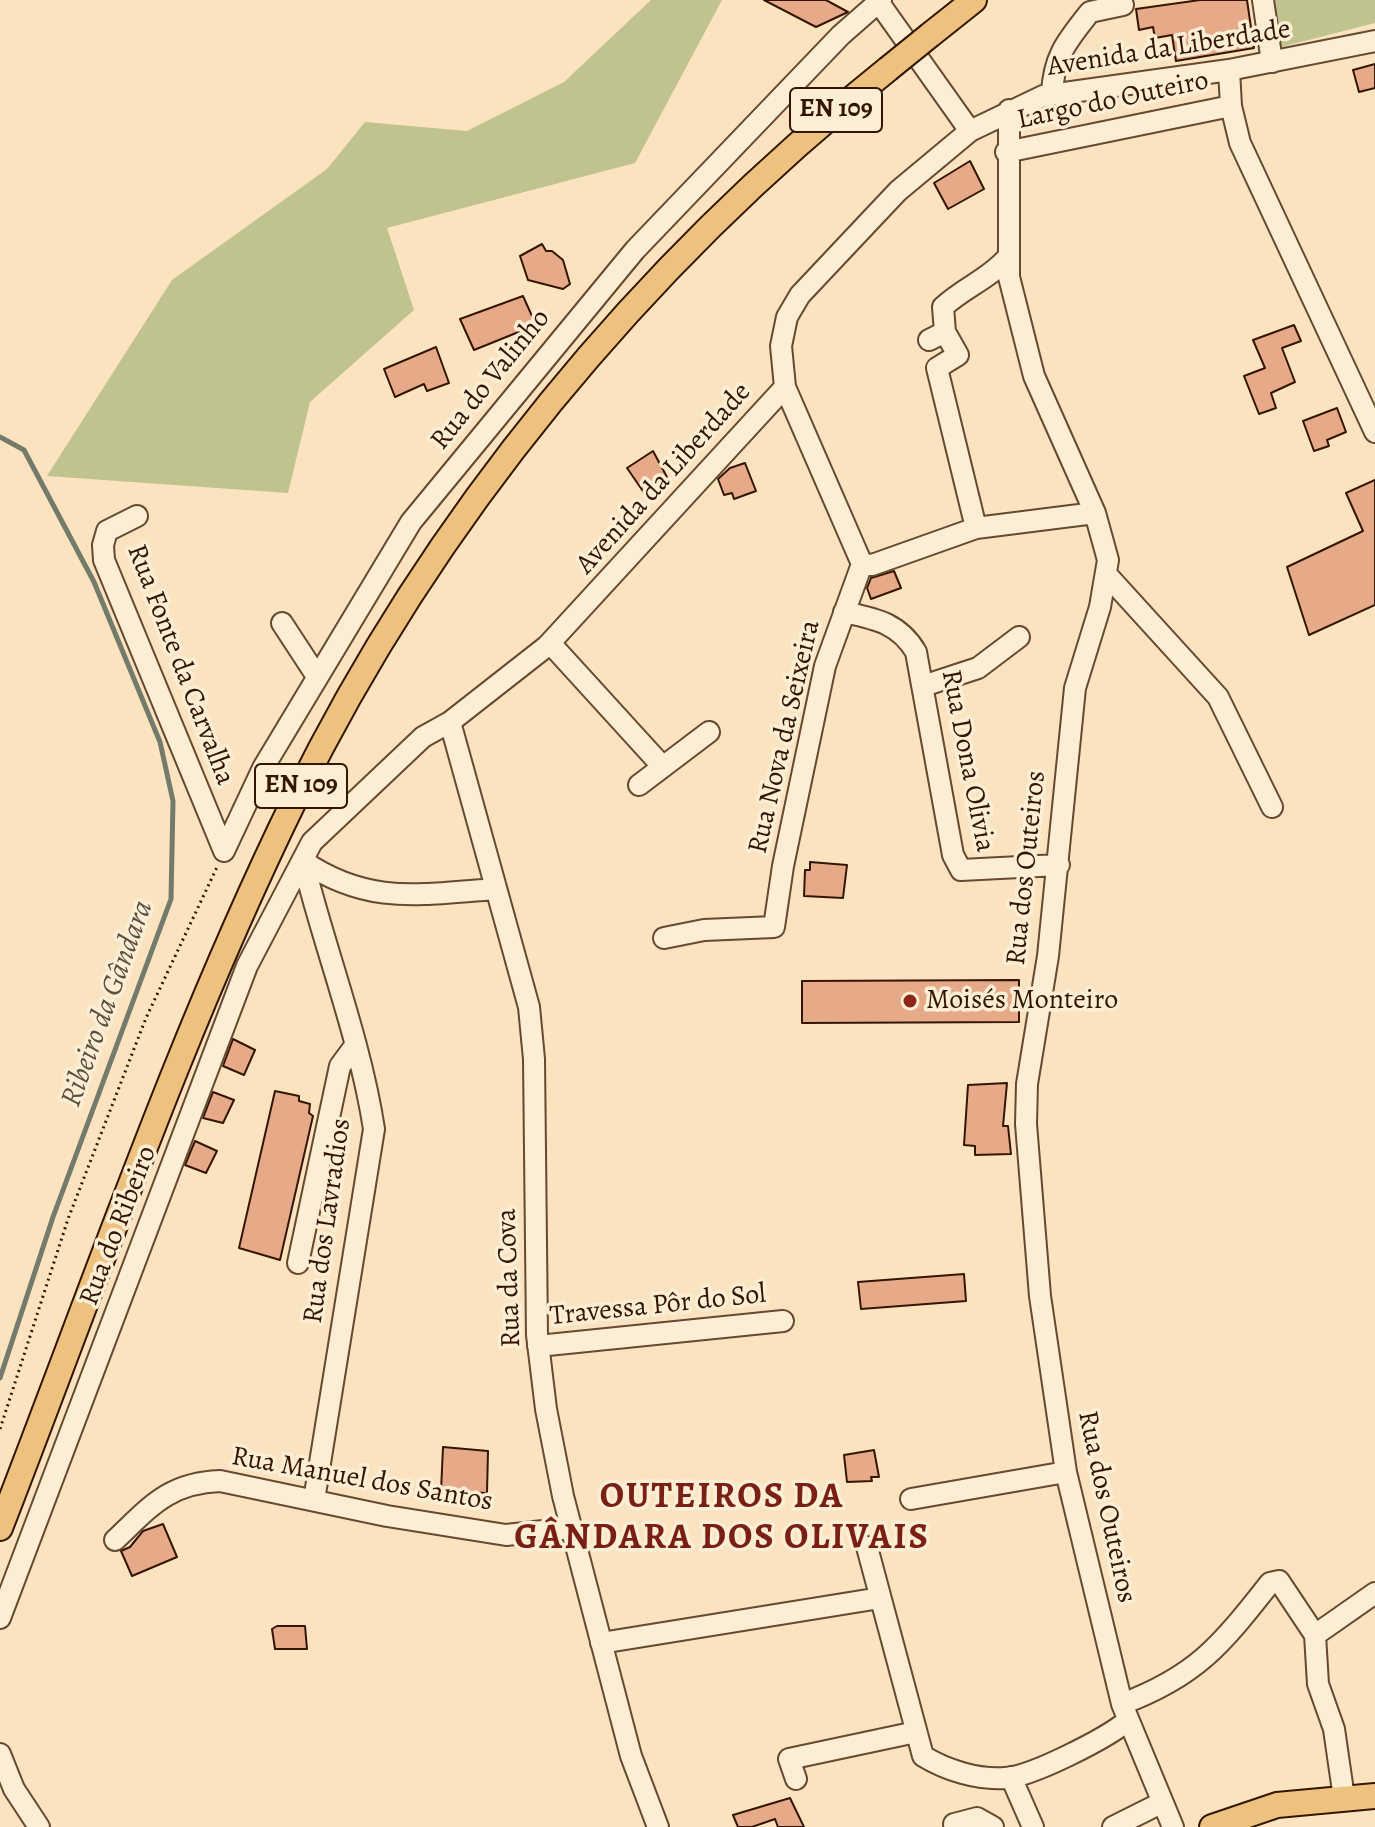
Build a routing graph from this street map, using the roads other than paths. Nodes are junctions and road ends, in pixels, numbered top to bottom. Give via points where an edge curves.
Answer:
1 (974, 0) edge
2 (1263, 0) edge
3 (878, 1) edge
4 (1123, 5) dead end
5 (1375, 41) edge
6 (1272, 62) junction
7 (1229, 70) junction
8 (1052, 95) junction
9 (1231, 106) junction
10 (1009, 110) junction
11 (970, 131) junction
12 (1006, 152) junction
13 (1007, 258) junction
14 (785, 387) junction
15 (1375, 432) edge
16 (1095, 513) junction
17 (137, 516) dead end
18 (976, 528) junction
19 (862, 564) junction
20 (1107, 575) junction
21 (844, 612) junction
22 (282, 623) dead end
23 (1019, 637) dead end
24 (550, 643) junction
25 (316, 675) junction
26 (923, 686) junction
27 (450, 722) junction
28 (709, 732) dead end
29 (663, 767) junction
30 (639, 785) dead end
31 (1272, 807) dead end
32 (224, 851) joint
33 (303, 861) junction
34 (1059, 865) junction
35 (496, 889) junction
36 (664, 938) dead end
37 (354, 1047) junction
38 (298, 1263) dead end
39 (783, 1321) dead end
40 (538, 1346) junction
41 (1066, 1472) junction
42 (911, 1499) dead end
43 (314, 1500) junction
44 (0, 1528) edge
45 (571, 1528) junction
46 (115, 1540) dead end
47 (867, 1547) dead end
48 (1375, 1593) edge
49 (880, 1598) junction
50 (0, 1618) edge
51 (1315, 1635) junction
52 (601, 1643) junction
53 (1125, 1712) junction
54 (916, 1732) junction
55 (0, 1754) edge
56 (1011, 1777) junction
57 (796, 1779) dead end
58 (1375, 1796) edge
59 (1344, 1798) junction
60 (1161, 1803) junction
61 (954, 1824) dead end
62 (1215, 1826) edge
63 (39, 1827) edge
64 (658, 1827) edge
65 (993, 1827) edge
66 (1033, 1827) edge
67 (1113, 1827) edge
68 (1173, 1827) edge

1 - 44 main road, EN 109, bridge via 785,153 652,285 472,505 401,611 295,797 193,1020
2 - 6 street
3 - 11 street
3 - 25 street, Rua do Valinho via 635,250 555,345 411,522
4 - 8 street via 1090,12 1053,69
5 - 6 street, Avenida da Liberdade
6 - 7 street, Avenida da Liberdade
7 - 8 street, Avenida da Liberdade
7 - 9 street
8 - 10 street, Avenida da Liberdade
9 - 12 street, Largo do Outeiro
9 - 15 street via 1248,163
10 - 11 street, Avenida da Liberdade
10 - 12 street, Rua dos Outeiros
11 - 14 street, Avenida da Liberdade via 907,182 800,295 782,336
12 - 13 street, Rua dos Outeiros
13 - 16 street, Rua dos Outeiros via 1034,376
13 - 18 street via 993,275 943,307 937,336 958,355 937,368
14 - 19 street
14 - 24 street, Avenida da Liberdade
16 - 18 street
16 - 20 street, Rua dos Outeiros via 1108,549
17 - 32 street, Rua Fonte da Carvalha via 107,531 104,560
18 - 19 street
19 - 21 street, Rua Nova da Seixeira
20 - 31 street via 1218,697
20 - 34 street, Rua dos Outeiros via 1075,688
21 - 26 street, Rua Dona Olivia via 904,632 916,652
21 - 36 street, Rua Nova da Seixeira via 825,666 774,927
22 - 25 street
23 - 26 street via 978,668
24 - 27 street, Avenida da Liberdade
24 - 29 street
25 - 32 street, Rua do Valinho
26 - 34 street, Rua Dona Olivia via 957,865 973,872
27 - 33 street, Rua do Ribeiro via 423,737 312,842
27 - 35 street, Rua da Cova
28 - 29 street
29 - 30 street
33 - 35 street via 355,890 395,895
33 - 37 street, Rua dos Lavradios
33 - 50 street, Rua do Ribeiro via 247,966
34 - 41 street, Rua dos Outeiros via 1026,1104 1044,1332
35 - 40 street, Rua da Cova via 529,1007 534,1059
37 - 38 street via 340,1066
37 - 43 street, Rua dos Lavradios via 374,1129
39 - 40 street, Travessa Pôr do Sol
40 - 45 street, Rua da Cova
41 - 42 street
41 - 53 street, Rua dos Outeiros
43 - 45 street, Rua Manuel dos Santos via 506,1535
43 - 46 street, Rua Manuel dos Santos via 220,1481 195,1482 171,1490
45 - 52 street, Rua da Cova
47 - 49 street
48 - 51 street
49 - 52 street
49 - 54 street
51 - 53 street via 1279,1581 1270,1583 1195,1668
51 - 59 street via 1318,1684 1334,1729
52 - 64 street, Rua da Cova via 631,1756
53 - 56 street via 1111,1734
53 - 60 street, Rua dos Outeiros
54 - 56 street via 923,1756 943,1768
54 - 57 street via 789,1759
55 - 63 street via 14,1789
56 - 66 street
58 - 59 main road
59 - 62 main road via 1263,1808
60 - 67 street
60 - 68 street, Rua dos Outeiros
61 - 65 street via 977,1818

